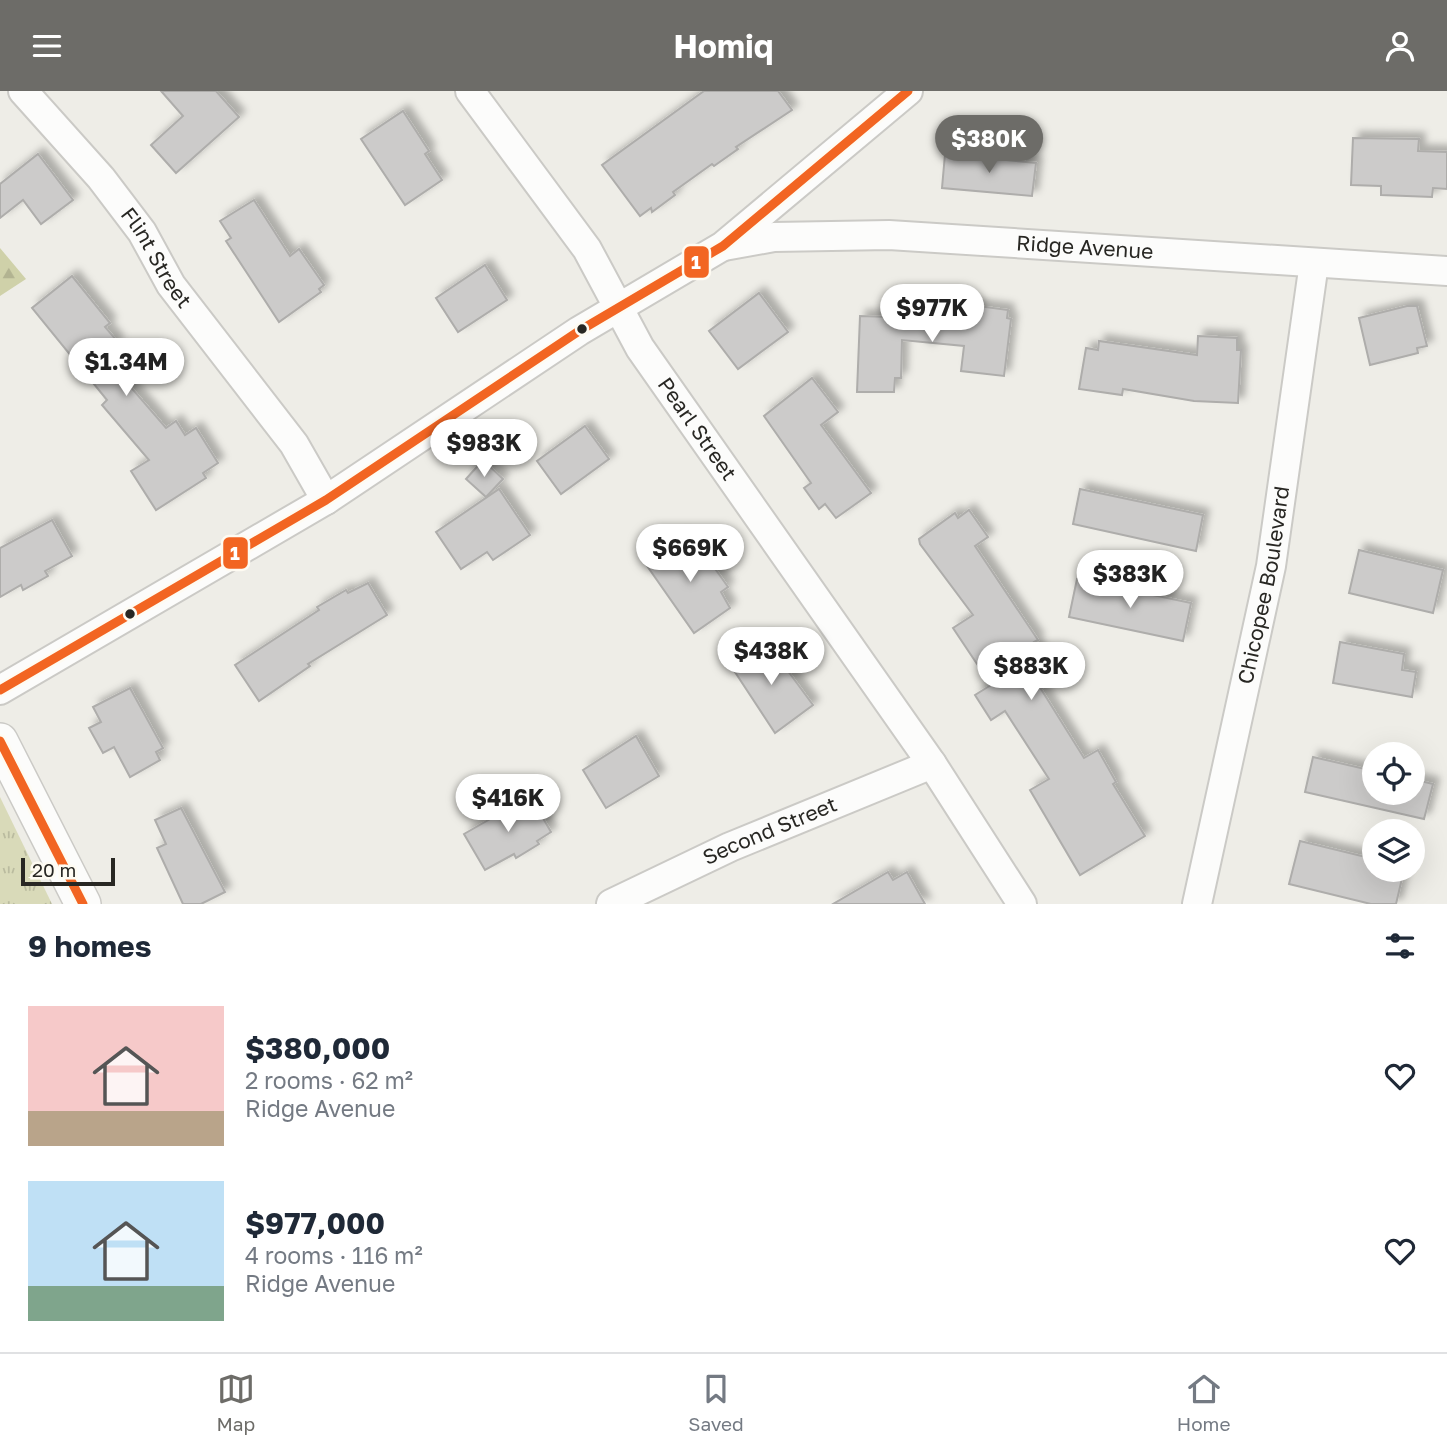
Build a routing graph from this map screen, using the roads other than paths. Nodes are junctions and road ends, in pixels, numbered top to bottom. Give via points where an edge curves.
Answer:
1 (23, 91) edge
2 (470, 91) edge
3 (908, 91) edge
4 (723, 246) junction
5 (1314, 263) junction
6 (1447, 271) edge
7 (619, 305) junction
8 (326, 500) junction
9 (0, 690) edge
10 (0, 741) edge
11 (932, 764) junction
12 (83, 904) edge
13 (611, 904) edge
14 (1022, 904) edge
15 (1197, 904) edge

1 - 8 street, Flint Street via 142,232 171,285 294,443
2 - 7 street, Pearl Street via 587,249
3 - 4 street
4 - 5 street, Ridge Avenue via 774,237 889,236
4 - 7 street
5 - 6 street, Ridge Avenue
5 - 15 street, Chicopee Boulevard via 1271,566
7 - 8 street
7 - 11 street, Pearl Street via 640,348
8 - 9 street
10 - 12 street
11 - 13 street, Second Street via 730,847
11 - 14 street, Pearl Street

